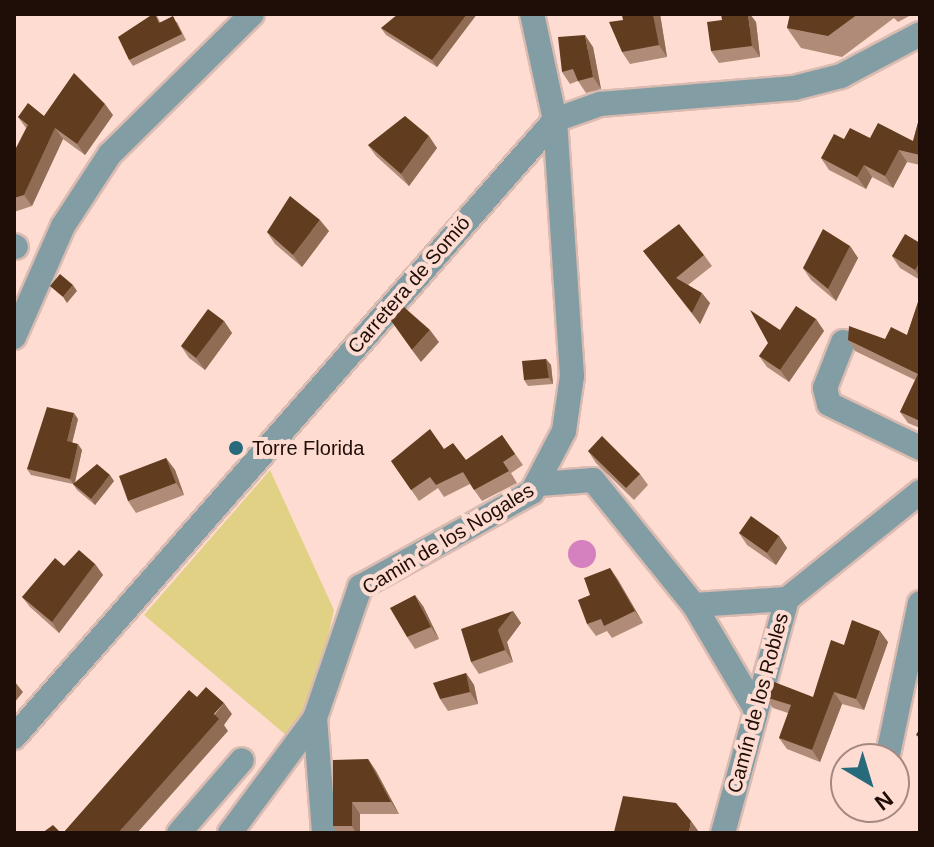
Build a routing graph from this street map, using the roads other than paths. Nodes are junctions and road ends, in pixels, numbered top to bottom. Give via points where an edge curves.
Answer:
1 (252, 14) edge
2 (532, 14) edge
3 (549, 14) edge
4 (920, 34) edge
5 (540, 45) junction
6 (555, 120) junction
7 (15, 333) edge
8 (843, 342) dead end
9 (558, 444) junction
10 (920, 448) edge
11 (593, 480) junction
12 (539, 484) junction
13 (918, 503) edge
14 (787, 599) junction
15 (920, 603) edge
16 (694, 605) junction
17 (756, 710) junction
18 (315, 718) junction
19 (14, 737) edge
20 (890, 743) edge
21 (242, 760) dead end
22 (179, 833) edge
23 (230, 833) edge
24 (324, 833) edge
25 (723, 833) edge

1 - 7 street via 110,154 63,226
2 - 5 street, Camin de los Nogales
3 - 5 street
4 - 6 street, Carretera de Somió via 841,76 794,88 600,104
5 - 6 street, Camin de los Nogales
6 - 9 street, Camin de los Nogales via 572,376
6 - 19 street, Carretera de Somió
8 - 10 street via 825,388 829,404
9 - 11 street
9 - 12 street, Camin de los Nogales
11 - 12 street
11 - 16 street
12 - 18 street, Camin de los Nogales via 360,587
13 - 14 street, Camín de los Robles
14 - 16 street
14 - 17 street, Camín de los Robles
15 - 20 street
16 - 17 street
17 - 25 street, Camín de los Robles
18 - 23 street, Camin de los Nogales
18 - 24 street
21 - 22 street

